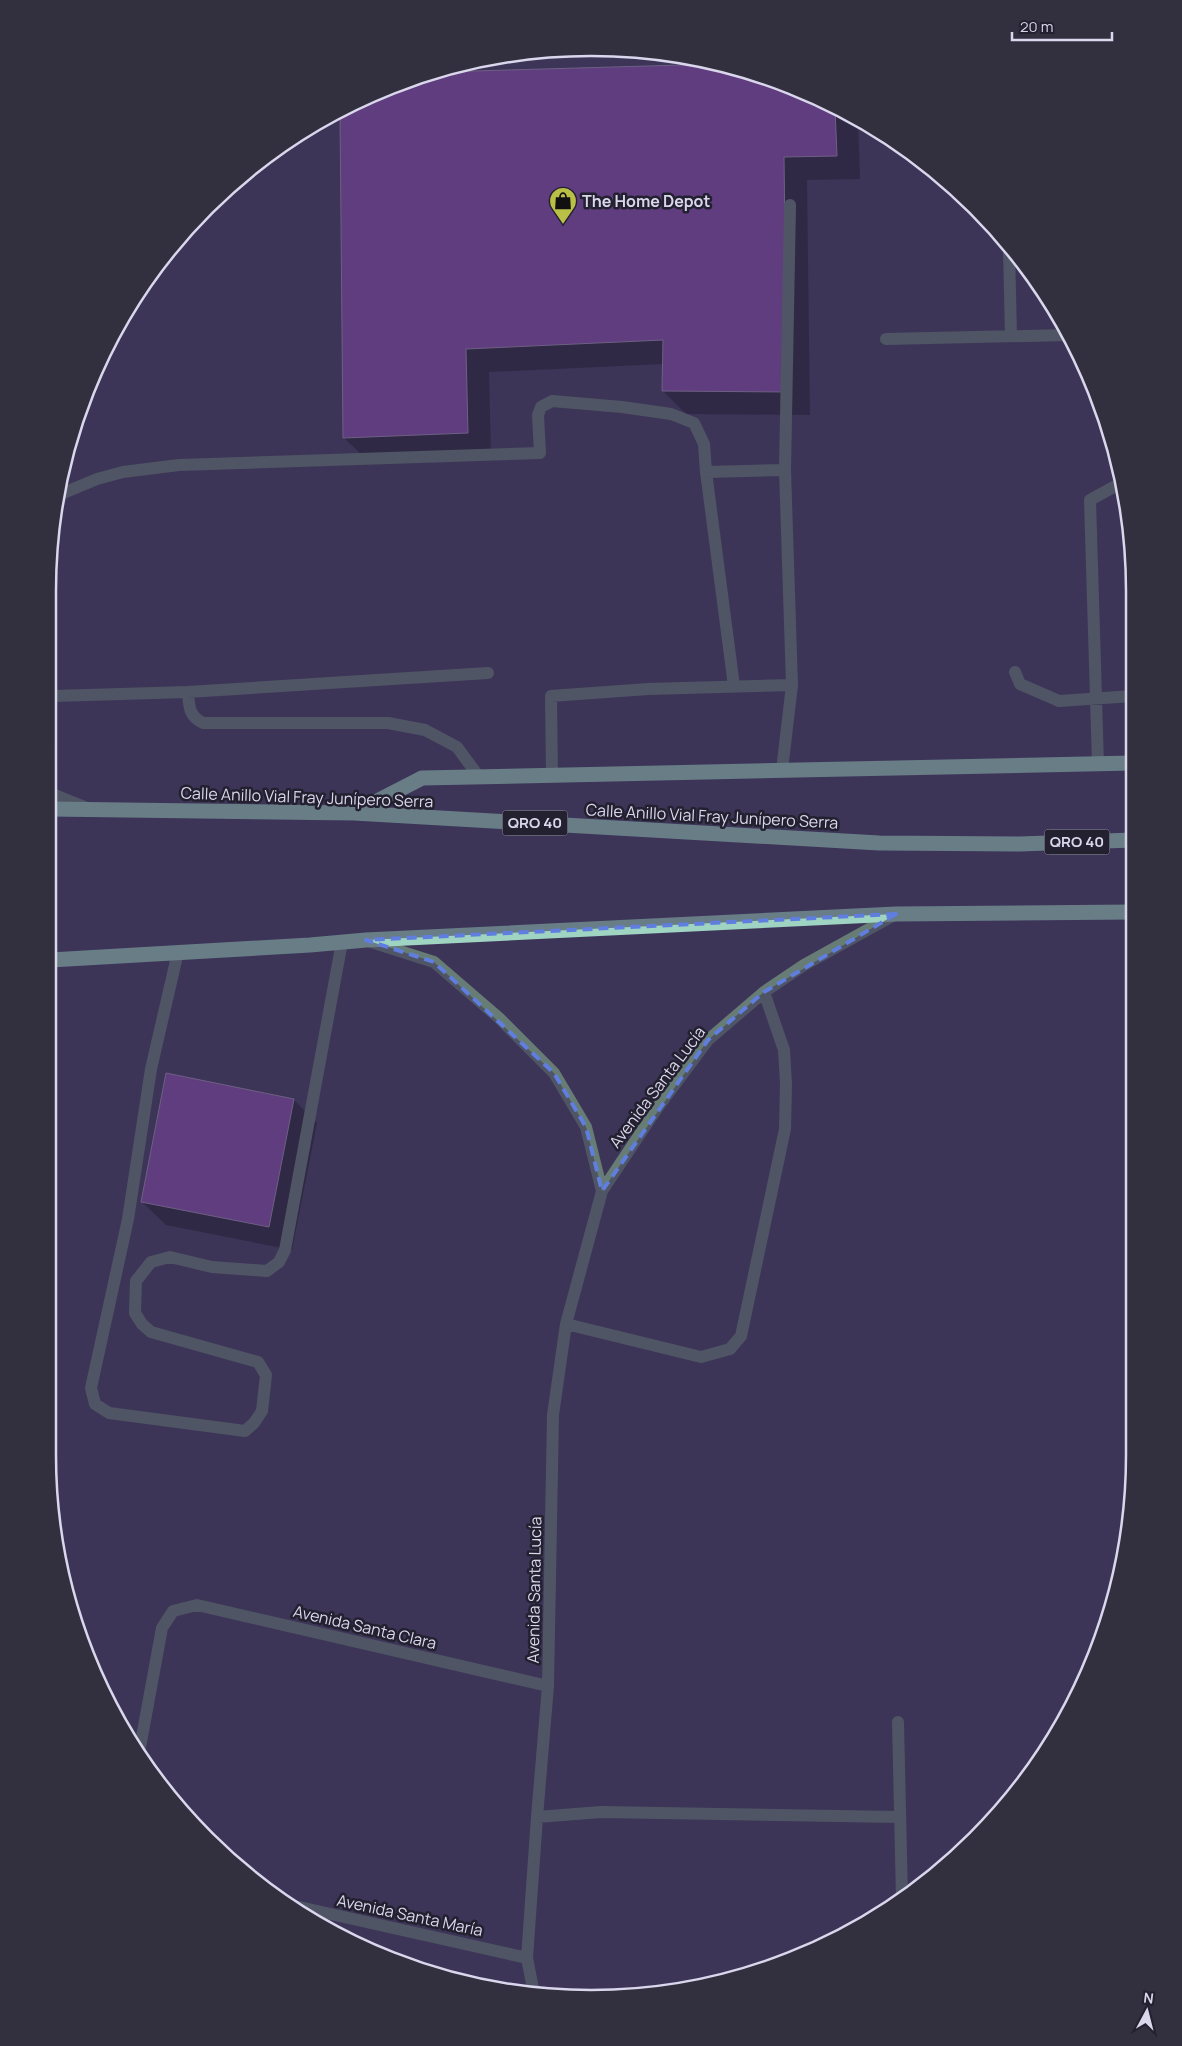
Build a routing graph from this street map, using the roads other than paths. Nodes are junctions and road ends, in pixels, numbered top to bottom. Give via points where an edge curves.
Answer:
1 (790, 205) dead end
2 (1009, 258) edge
3 (1060, 335) edge
4 (1011, 336) junction
5 (886, 339) dead end
6 (785, 470) junction
7 (706, 472) junction
8 (1115, 486) edge
9 (66, 492) edge
10 (1015, 672) dead end
11 (488, 673) dead end
12 (792, 685) junction
13 (734, 686) junction
14 (188, 692) junction
15 (56, 696) edge
16 (1126, 697) edge
17 (1095, 700) junction
18 (1126, 763) edge
19 (1098, 764) junction
20 (782, 770) junction
21 (552, 775) junction
22 (479, 777) junction
23 (56, 795) edge
24 (89, 809) junction
25 (56, 810) edge
26 (354, 813) junction
27 (1126, 840) edge
28 (1126, 912) edge
29 (1111, 913) junction
30 (896, 914) junction
31 (1126, 916) edge
32 (366, 940) junction
33 (342, 942) junction
34 (178, 952) junction
35 (56, 960) edge
36 (764, 992) junction
37 (602, 1191) junction
38 (566, 1324) junction
39 (548, 1686) junction
40 (898, 1722) dead end
41 (141, 1743) edge
42 (537, 1816) junction
43 (899, 1817) junction
44 (902, 1890) edge
45 (309, 1909) edge
46 (527, 1958) junction
47 (533, 1986) edge

1 - 6 street
2 - 4 street
3 - 4 street
4 - 5 street
6 - 7 street
6 - 12 street
7 - 9 street via 704,444 694,423 671,414 552,401 540,407 538,415 540,452 179,465 123,472
7 - 13 street
8 - 17 street via 1090,500
10 - 17 street via 1020,684 1059,701
11 - 14 street
12 - 13 street
12 - 20 street
13 - 21 street via 551,696
14 - 15 street
14 - 22 street via 189,710 193,718 203,723 388,723 425,730 457,747
16 - 17 street
17 - 19 street
18 - 19 highway
19 - 20 highway
20 - 21 highway
21 - 22 highway
22 - 26 highway via 422,778
23 - 24 street
24 - 25 highway, Calle Anillo Vial Fray Junípero Serra / QRO 40
24 - 26 highway, Calle Anillo Vial Fray Junípero Serra / QRO 40
26 - 27 highway, Calle Anillo Vial Fray Junípero Serra / QRO 40 via 879,843 1020,844
28 - 29 highway
29 - 30 highway
29 - 31 street
30 - 32 highway
30 - 36 street, Avenida Santa Lucía via 804,965
32 - 33 highway
32 - 37 street, Avenida Santa Lucía via 434,962 499,1018 554,1073 586,1127
33 - 34 highway
33 - 34 street via 285,1250 279,1262 267,1271 212,1267 170,1256 151,1262 136,1281 135,1313 151,1332 258,1362 266,1375 262,1411 245,1430 109,1413 95,1404 90,1388 128,1219 151,1069
34 - 35 highway
36 - 37 street, Avenida Santa Lucía via 708,1040
36 - 38 street via 784,1050 785,1129 741,1336 730,1349 701,1356
37 - 38 street, Avenida Santa Lucía
38 - 39 street, Avenida Santa Lucía via 553,1414
39 - 41 street, Avenida Santa Clara via 197,1605 173,1610 162,1628
39 - 42 street, Avenida Santa Lucía
40 - 43 street
42 - 43 street via 601,1812
42 - 46 street, Avenida Santa Lucía
43 - 44 street
45 - 46 street, Avenida Santa María
46 - 47 street, Avenida Santa Lucía

